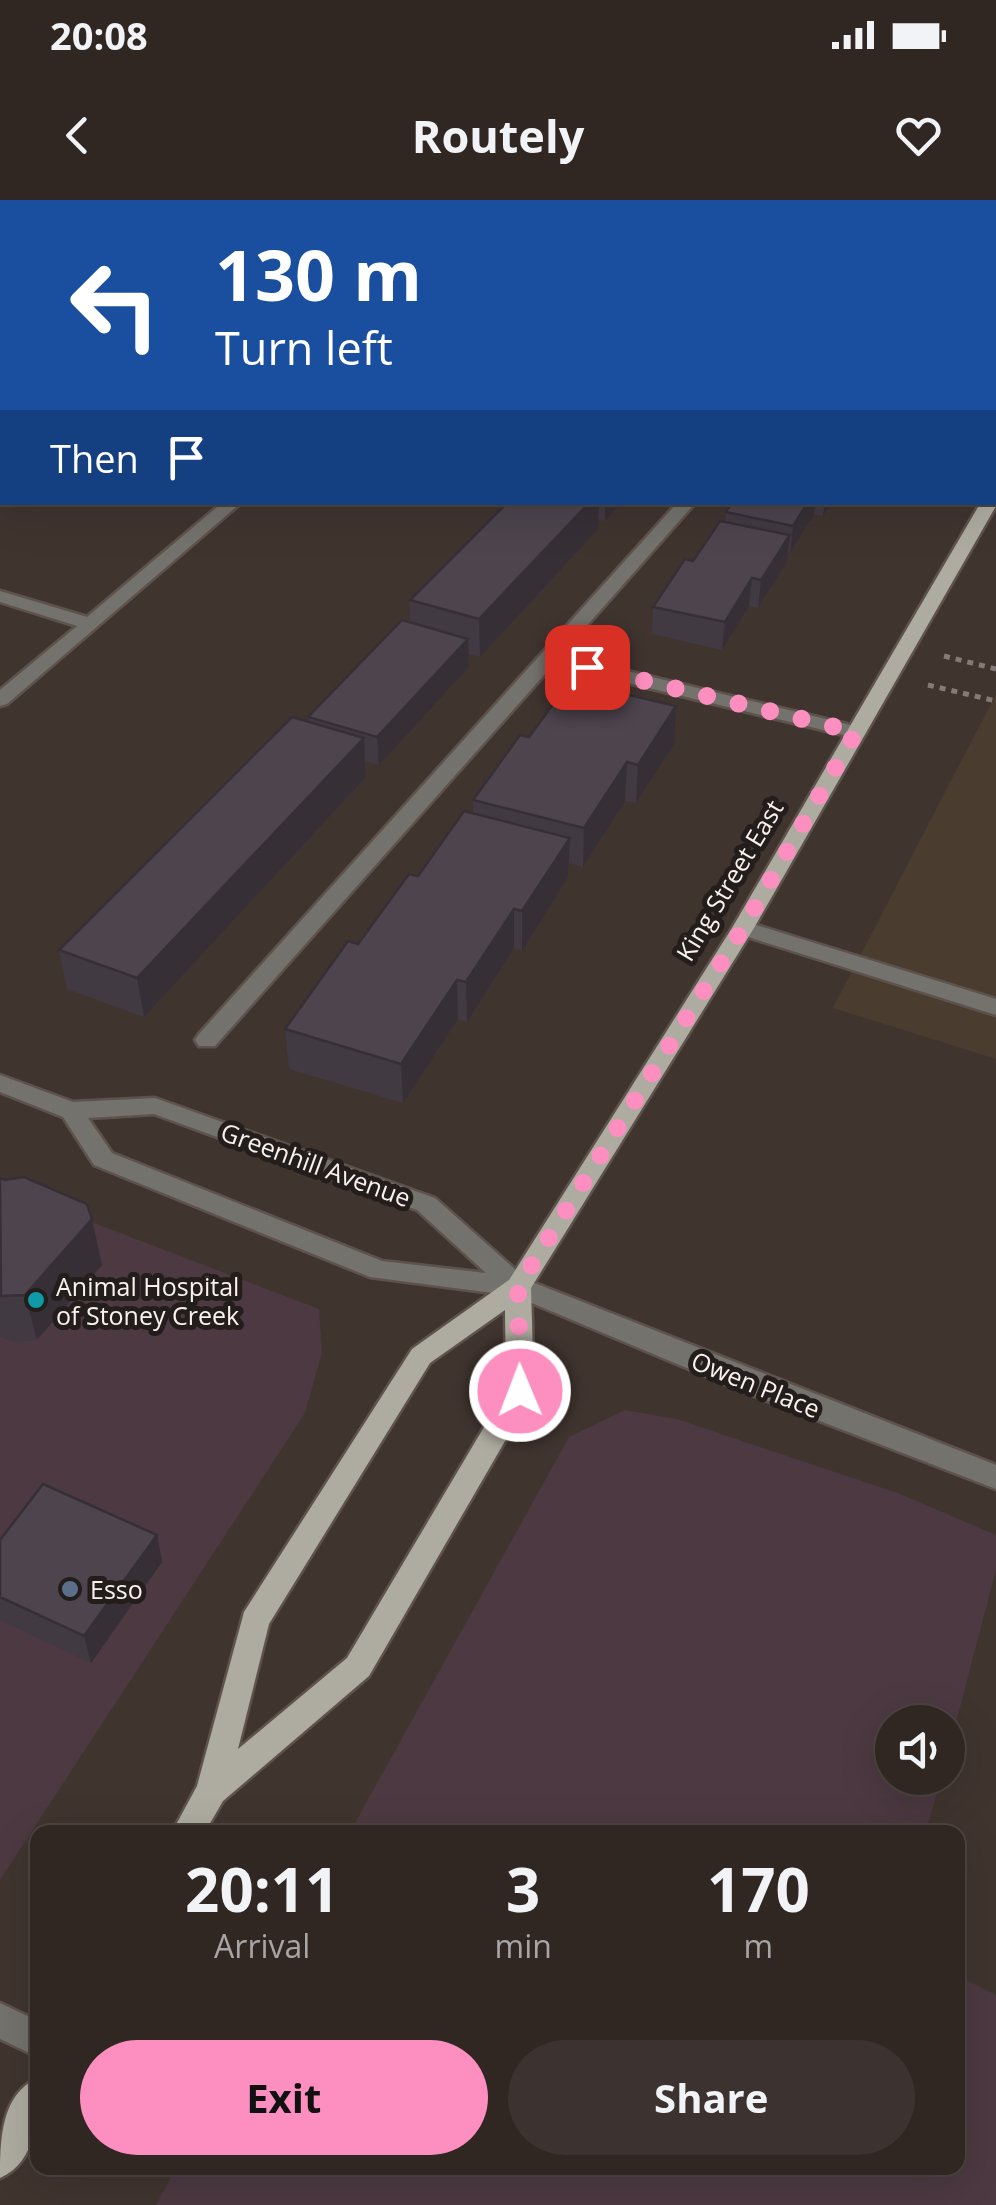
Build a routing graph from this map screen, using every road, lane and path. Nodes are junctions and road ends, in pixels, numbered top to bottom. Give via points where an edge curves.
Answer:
1 (230, 505) edge
2 (685, 505) edge
3 (988, 505) edge
4 (0, 596) edge
5 (91, 624) junction
6 (906, 646) junction
7 (548, 658) junction
8 (996, 669) edge
9 (888, 677) junction
10 (0, 700) edge
11 (996, 700) edge
12 (856, 732) junction
13 (743, 928) junction
14 (996, 1008) edge
15 (207, 1040) dead end
16 (0, 1083) edge
17 (71, 1112) junction
18 (518, 1287) junction
19 (996, 1477) edge
20 (212, 1790) junction
21 (192, 1825) edge
22 (0, 2020) edge
23 (30, 2036) edge
24 (30, 2108) edge
25 (0, 2160) edge

1 - 5 street
2 - 7 street
3 - 6 main road, King Street East
4 - 5 street
5 - 10 street
6 - 8 path
6 - 9 main road, King Street East
7 - 12 street
7 - 15 street
9 - 11 path
9 - 12 main road, King Street East
12 - 13 main road, King Street East
13 - 14 street
13 - 18 main road, King Street East
16 - 17 street, Greenhill Avenue
17 - 18 street via 103,1159 379,1270
17 - 18 street, Greenhill Avenue via 154,1106 426,1204
18 - 19 street, Owen Place
18 - 20 main road, King Street East via 421,1356 255,1622
18 - 20 main road, King Street East via 520,1391 358,1667
20 - 21 main road, King Street East
22 - 23 street
24 - 25 main road

